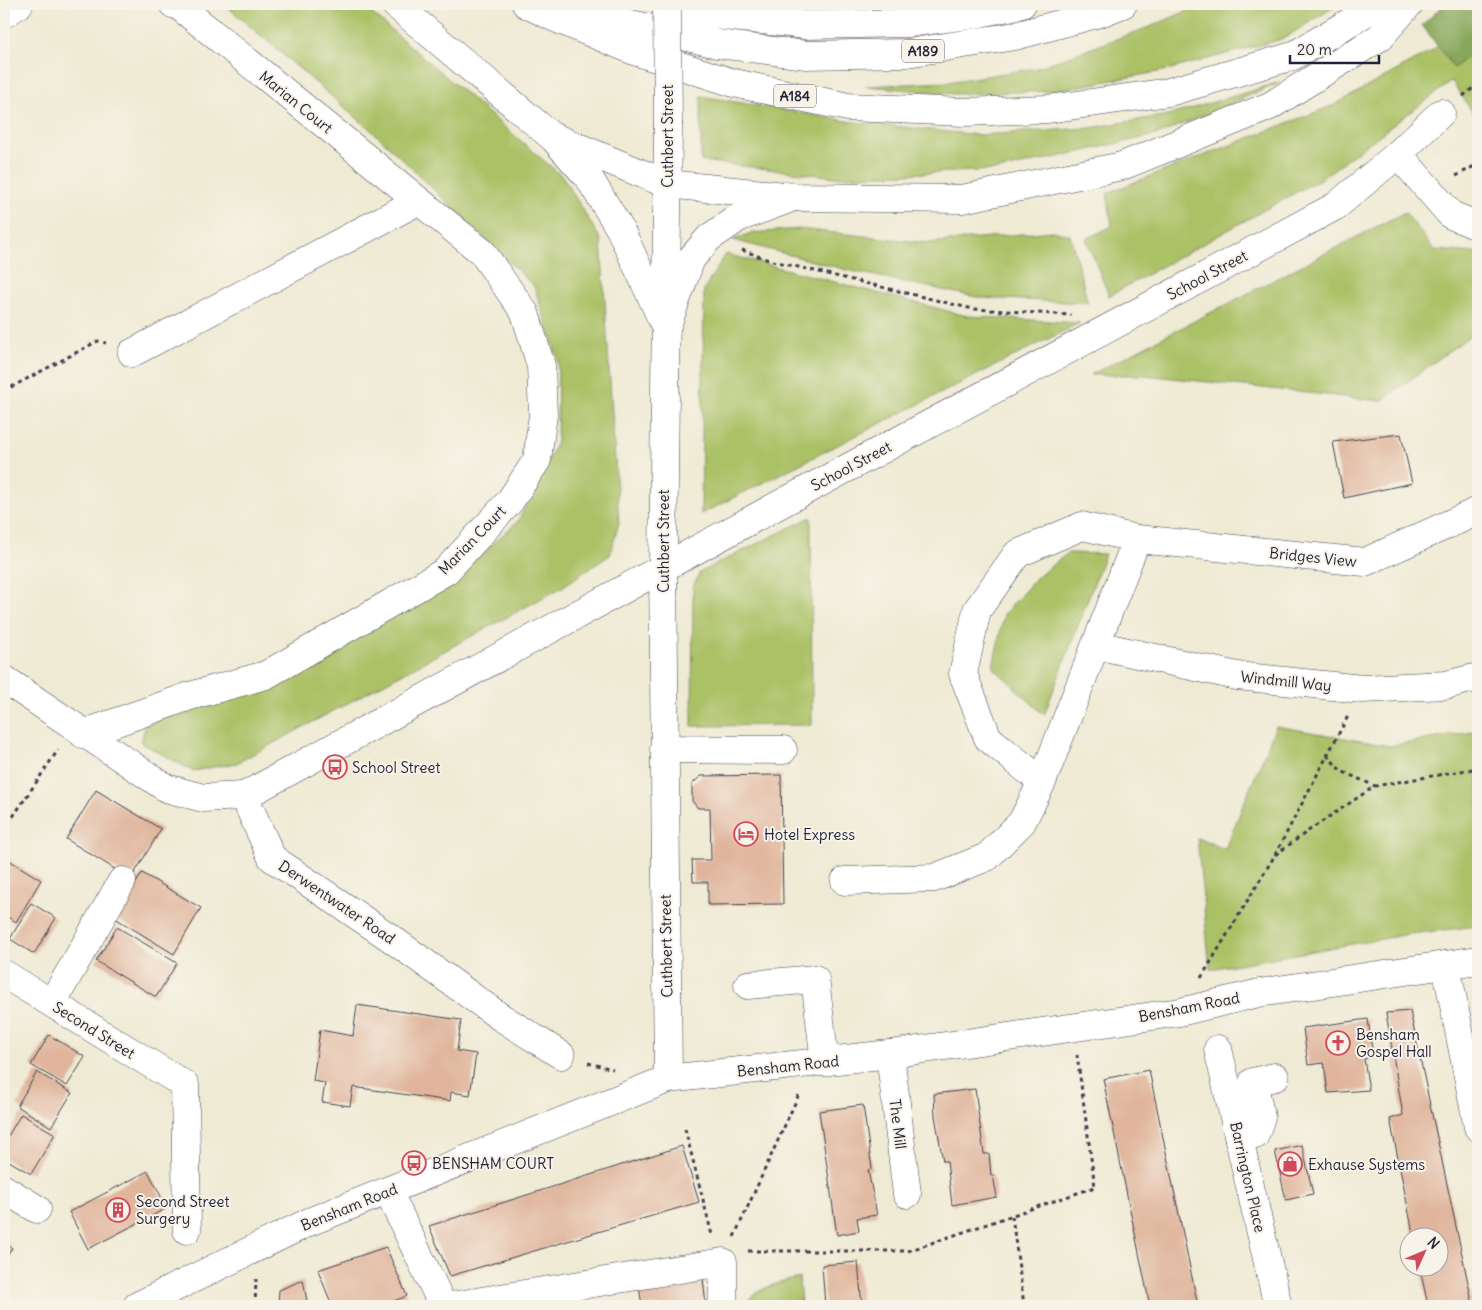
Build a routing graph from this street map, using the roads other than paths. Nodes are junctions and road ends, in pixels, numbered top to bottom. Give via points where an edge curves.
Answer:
1 (19, 4) edge
2 (173, 4) edge
3 (395, 4) edge
4 (526, 4) edge
5 (572, 4) edge
6 (668, 4) edge
7 (1022, 4) edge
8 (1124, 4) edge
9 (1380, 4) edge
10 (1409, 4) edge
11 (4, 14) edge
12 (1441, 113) dead end
13 (551, 136) junction
14 (1398, 154) junction
15 (667, 184) junction
16 (795, 197) junction
17 (418, 201) junction
18 (1478, 226) edge
19 (666, 328) junction
20 (132, 353) road end
21 (1478, 511) edge
22 (1138, 539) junction
23 (663, 568) junction
24 (1096, 645) junction
25 (1478, 677) edge
26 (4, 679) edge
27 (78, 731) junction
28 (664, 749) junction
29 (783, 750) dead end
30 (1042, 782) junction
31 (244, 796) junction
32 (122, 881) dead end
33 (845, 881) dead end
34 (1478, 960) edge
35 (1446, 965) junction
36 (4, 976) edge
37 (748, 985) dead end
38 (52, 1003) junction
39 (1218, 1049) dead end
40 (890, 1054) junction
41 (561, 1055) dead end
42 (819, 1062) junction
43 (1275, 1077) dead end
44 (668, 1079) junction
45 (1478, 1127) edge
46 (1239, 1139) junction
47 (4, 1189) edge
48 (388, 1191) junction
49 (907, 1194) dead end
50 (37, 1209) dead end
51 (187, 1230) dead end
52 (137, 1306) edge
53 (444, 1306) edge
54 (451, 1306) edge
55 (723, 1306) edge
56 (1278, 1306) edge

1 - 11 main road
2 - 17 main road, Marian Court
3 - 13 main road
4 - 9 main road, A184 via 637,52 734,83 848,107 964,112 1048,109 1169,92 1294,56
5 - 8 main road, A189 via 622,22 718,44 806,55 907,53 1015,36
6 - 7 main road, A189 via 715,15 806,25 908,23
6 - 15 main road, Cuthbert Street, bridge
10 - 16 main road via 1380,37 1270,106 1122,166 962,199
12 - 14 main road, School Street
13 - 15 main road
13 - 19 main road via 589,178 620,229
14 - 18 main road via 1451,215
14 - 23 main road, School Street via 1336,206
15 - 16 main road
15 - 19 main road, Cuthbert Street
16 - 19 main road via 738,218 709,238 691,258
17 - 20 main road
17 - 27 main road, Marian Court via 482,252 525,312 541,366 543,414 537,460 510,500 446,571 266,675
19 - 23 main road, Cuthbert Street
21 - 22 main road, Bridges View via 1365,562
22 - 24 main road
22 - 30 main road, Bridges View via 1082,526 1017,554 977,610 963,674 988,738
23 - 28 main road, Cuthbert Street
23 - 31 main road, School Street
24 - 25 main road, Windmill Way via 1237,676 1362,689 1446,685
24 - 30 main road
26 - 27 main road
27 - 31 main road via 166,788 203,798
28 - 29 main road
28 - 44 main road, Cuthbert Street
30 - 33 main road via 1022,822 986,858 934,878
31 - 41 main road, Derwentwater Road via 272,858 499,1016
32 - 38 main road
34 - 35 main road, Bensham Road
35 - 40 main road, Bensham Road via 1259,992 1180,1012
35 - 45 main road
36 - 38 main road, Second Street
37 - 42 main road via 815,979
38 - 51 main road, Second Street via 185,1085
39 - 46 main road, Barrington Place
40 - 42 main road, Bensham Road
40 - 49 main road, The Mill
42 - 44 main road, Bensham Road
43 - 46 main road via 1253,1082 1261,1117 1255,1135
44 - 48 main road, Bensham Road
46 - 56 main road, Barrington Place
47 - 50 main road
48 - 52 main road, Bensham Road via 309,1222
48 - 53 main road
54 - 55 main road via 723,1259

